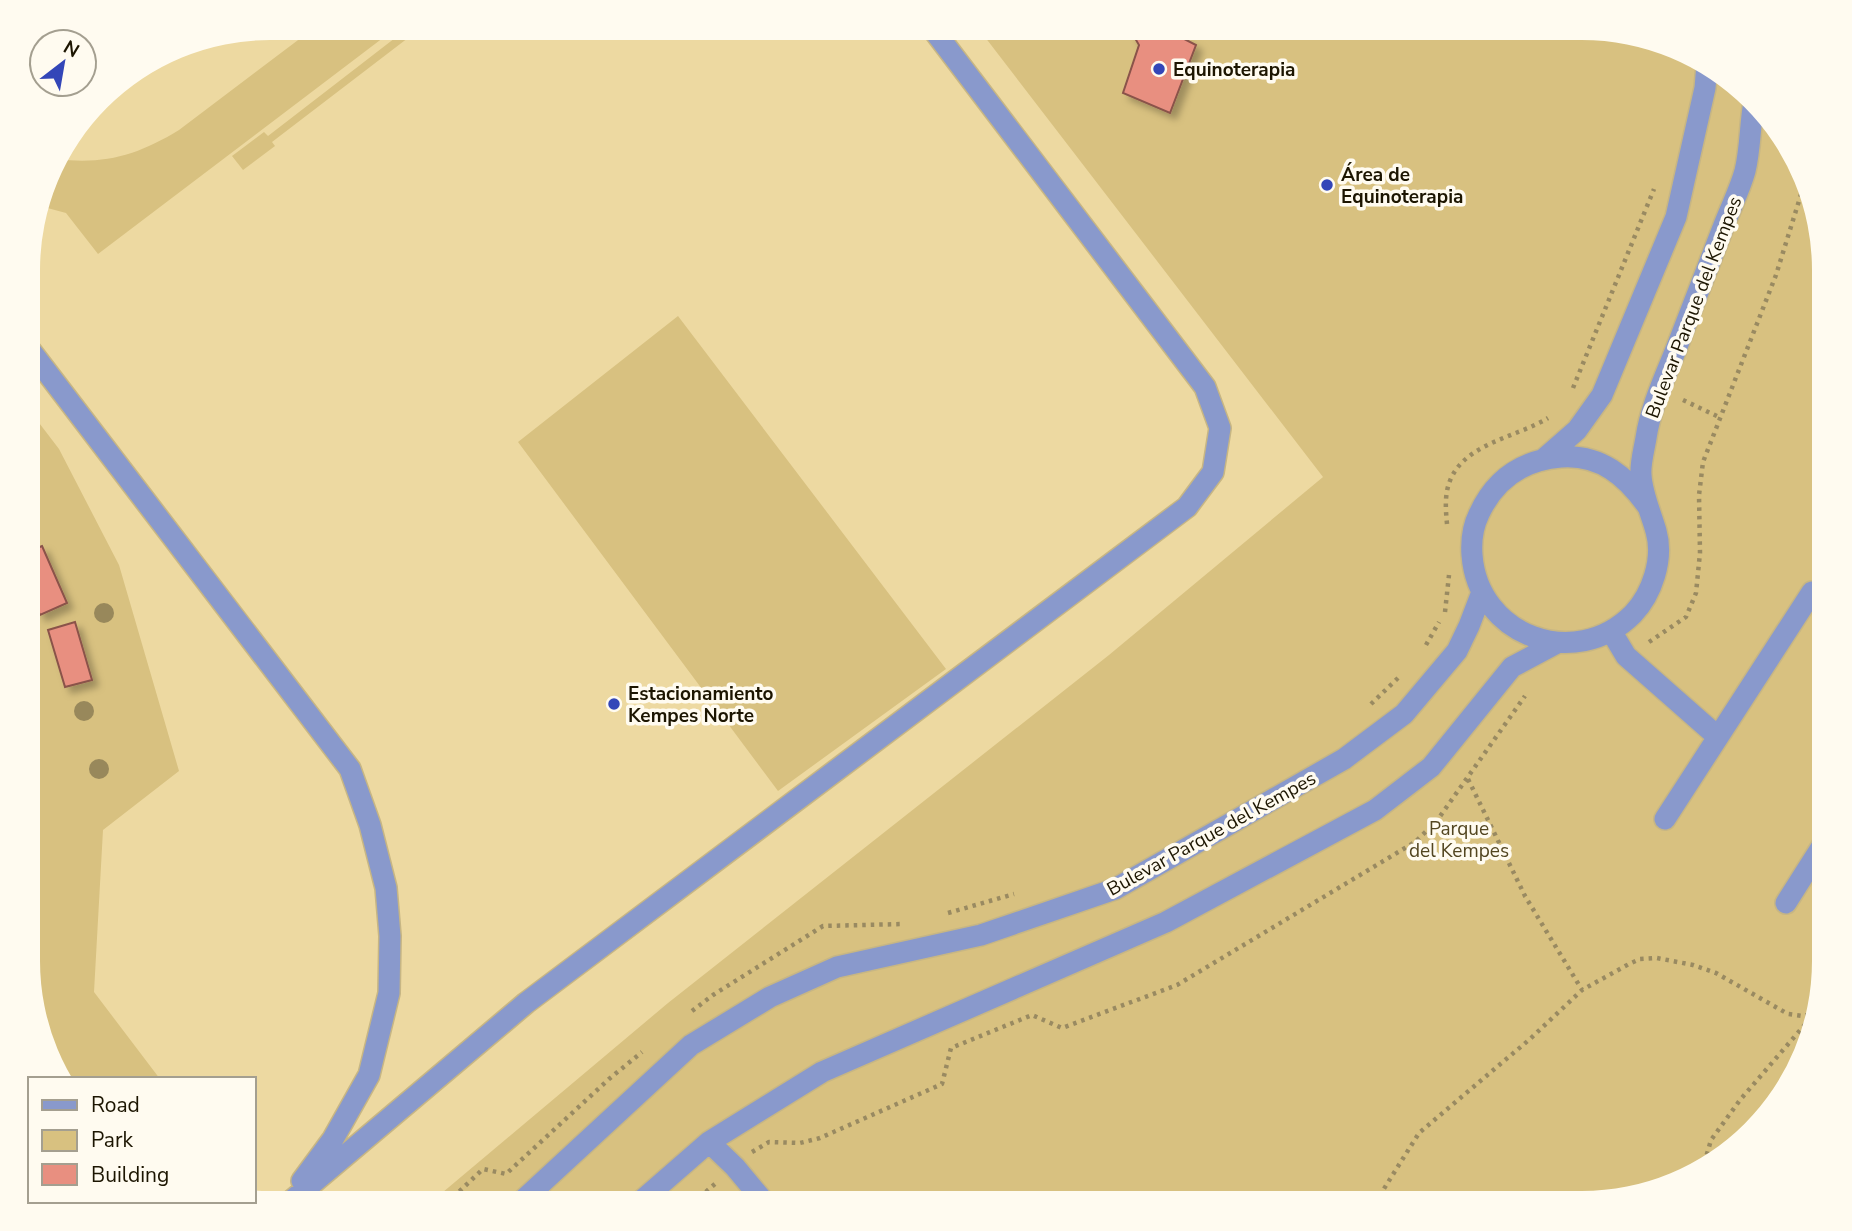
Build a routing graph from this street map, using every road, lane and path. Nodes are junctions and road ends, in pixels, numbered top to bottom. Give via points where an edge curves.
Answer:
1 (941, 40) edge
2 (1706, 77) edge
3 (1752, 116) edge
4 (1655, 186) dead end
5 (40, 363) edge
6 (1661, 389) junction
7 (1572, 391) dead end
8 (1558, 412) dead end
9 (1721, 418) dead end
10 (1545, 458) junction
11 (1648, 507) junction
12 (1447, 536) dead end
13 (1449, 569) dead end
14 (1482, 592) junction
15 (1811, 594) edge
16 (1611, 631) junction
17 (1429, 640) dead end
18 (1557, 643) junction
19 (1718, 737) junction
20 (1467, 779) dead end
21 (1665, 819) dead end
22 (1811, 864) edge
23 (1786, 903) dead end
24 (1177, 985) dead end
25 (1582, 990) junction
26 (1805, 1016) edge
27 (1802, 1028) edge
28 (709, 1142) junction
29 (1707, 1153) edge
30 (735, 1167) junction
31 (1383, 1190) edge
32 (296, 1191) edge
33 (301, 1191) edge
34 (533, 1191) edge
35 (653, 1191) edge
36 (707, 1191) edge
37 (755, 1191) edge

1 - 33 street via 1205,387 1220,428 1213,472 1187,507 526,1003
2 - 10 street, Bulevar Parque del Kempes via 1676,216 1602,395 1577,430
3 - 6 street, Bulevar Parque del Kempes via 1745,170
4 - 7 path
5 - 32 street via 350,769 370,825 386,888 389,993 369,1075 333,1139
6 - 9 path
6 - 11 street, Bulevar Parque del Kempes via 1648,422 1640,474
8 - 12 path via 1468,457 1447,489
10 - 11 street, Bulevar Parque del Kempes via 1569,456 1616,471
10 - 14 street, Bulevar Parque del Kempes via 1522,467 1486,499 1471,545 1473,569
11 - 16 street, Bulevar Parque del Kempes via 1657,534 1653,581 1633,614
13 - 17 path via 1445,613
14 - 18 street, Bulevar Parque del Kempes via 1495,612 1513,627
14 - 34 street, Bulevar Parque del Kempes via 1457,651 1404,714 1344,759 1115,889 981,936 837,967 770,997 691,1045
15 - 19 street
16 - 18 street, Bulevar Parque del Kempes via 1576,643
16 - 19 street via 1626,656
18 - 28 street, Bulevar Parque del Kempes via 1512,667 1431,767 1375,810 1166,922 822,1072
19 - 21 street
20 - 25 path via 1525,897
22 - 23 street
24 - 30 path via 1062,1028 1032,1015 1020,1019 951,1048 942,1084 820,1138 769,1142
25 - 26 path via 1640,959 1657,958 1716,973 1788,1014
25 - 31 path via 1419,1133
27 - 29 path via 1740,1100 1711,1140
28 - 30 street
28 - 35 street, Bulevar Parque del Kempes
30 - 36 path
30 - 37 street

